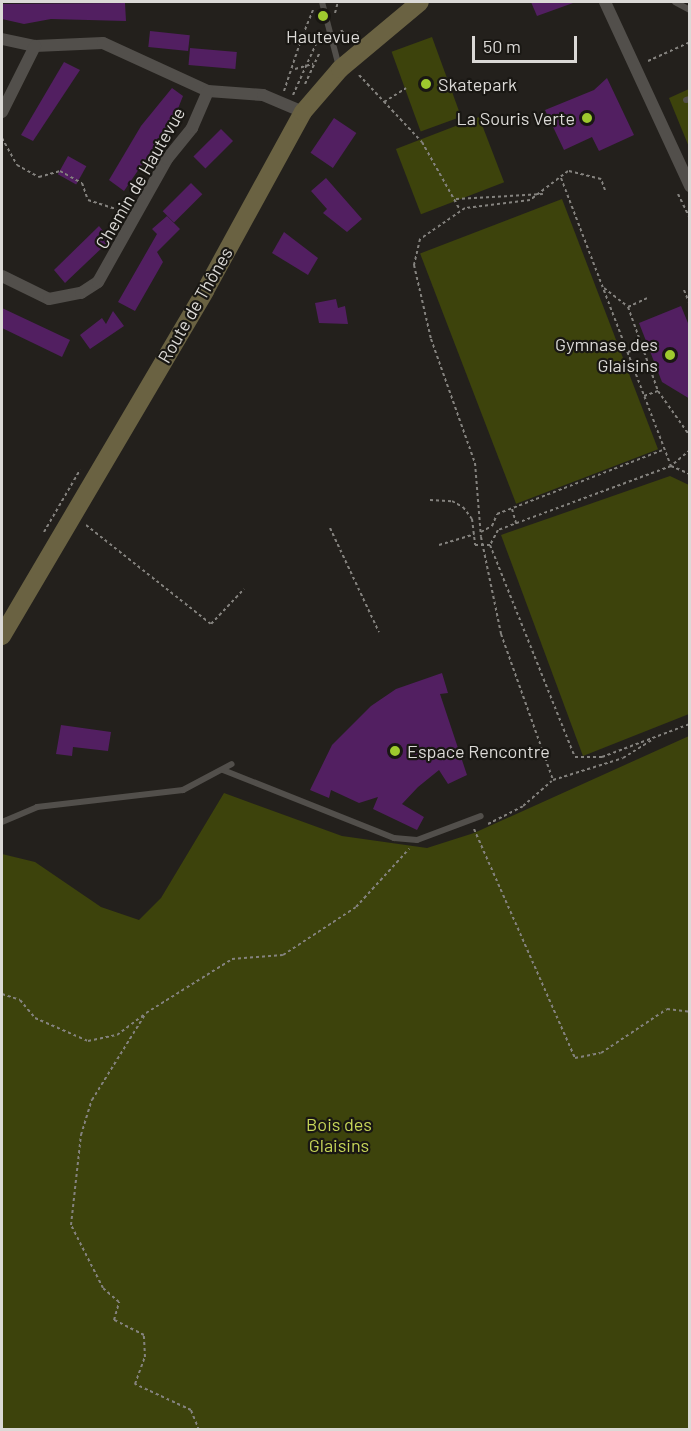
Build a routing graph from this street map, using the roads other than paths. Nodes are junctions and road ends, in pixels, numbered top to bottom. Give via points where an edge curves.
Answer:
1 (420, 2) edge
2 (605, 2) edge
3 (675, 2) edge
4 (322, 4) edge
5 (690, 10) edge
6 (2, 39) edge
7 (35, 46) junction
8 (340, 69) junction
9 (208, 91) junction
10 (291, 106) junction
11 (2, 112) edge
12 (690, 186) edge
13 (2, 276) edge
14 (2, 636) edge
15 (232, 764) dead end
16 (223, 770) junction
17 (481, 816) dead end
18 (2, 822) edge

1 - 8 main road, Route de Thônes
2 - 12 street
3 - 5 lane
4 - 8 lane
6 - 7 street
7 - 9 street via 102,43
7 - 11 street
8 - 10 main road, Route de Thônes
9 - 10 street
9 - 13 street, Chemin de Hautevue via 192,128 167,159 106,271 81,293 49,299
10 - 14 main road, Route de Thônes via 206,291
15 - 16 lane
16 - 17 lane via 394,838 417,840
16 - 18 lane via 183,790 37,807

